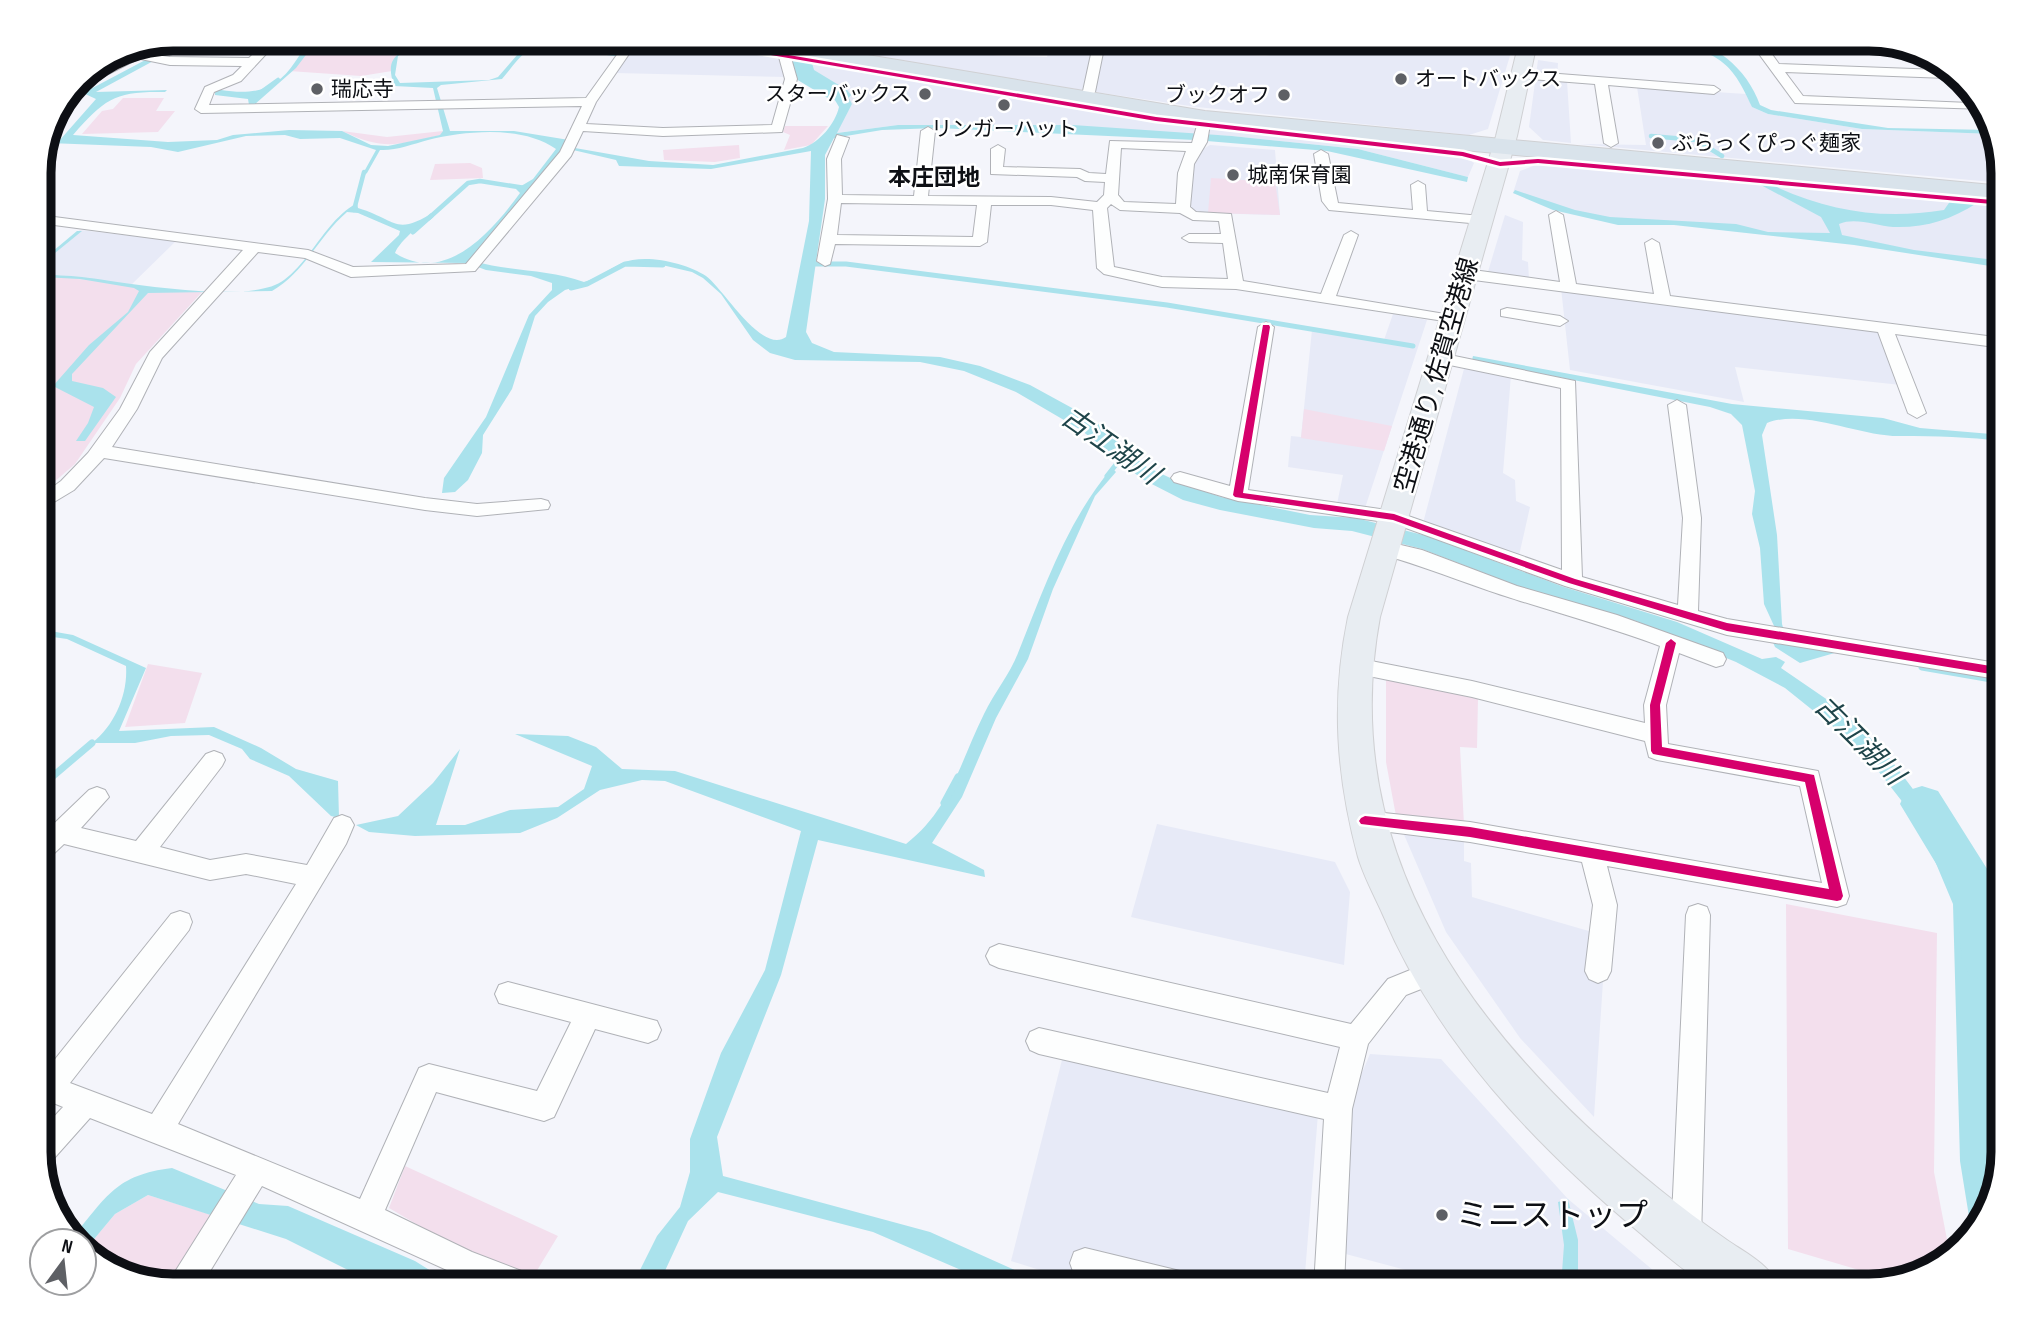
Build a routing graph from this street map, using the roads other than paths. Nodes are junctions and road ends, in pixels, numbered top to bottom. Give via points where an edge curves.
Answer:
1 (260, 51) edge
2 (626, 51) edge
3 (794, 51) edge
4 (808, 51) edge
5 (1098, 51) edge
6 (1526, 51) edge
7 (1763, 51) edge
8 (149, 54) edge
9 (146, 58) junction
10 (246, 62) junction
11 (1776, 68) junction
12 (102, 74) edge
13 (1520, 75) junction
14 (1942, 75) edge
15 (1601, 83) junction
16 (1714, 90) dead end
17 (1083, 99) junction
18 (590, 102) junction
19 (1972, 107) edge
20 (576, 127) junction
21 (928, 131) dead end
22 (1200, 135) junction
23 (842, 138) dead end
24 (1611, 143) dead end
25 (998, 149) dead end
26 (1504, 149) junction
27 (1321, 154) dead end
28 (1111, 178) junction
29 (1418, 185) dead end
30 (1991, 193) edge
31 (920, 198) junction
32 (835, 199) junction
33 (1105, 201) junction
34 (984, 202) junction
35 (1184, 209) junction
36 (1420, 215) junction
37 (1556, 215) dead end
38 (51, 220) edge
39 (1481, 220) junction
40 (1351, 235) dead end
41 (1189, 238) dead end
42 (827, 239) junction
43 (1229, 239) junction
44 (1652, 243) dead end
45 (255, 246) junction
46 (825, 261) dead end
47 (1466, 274) junction
48 (1236, 284) junction
49 (1569, 287) junction
50 (1663, 298) junction
51 (1327, 299) junction
52 (1532, 299) junction
53 (1507, 313) dead end
54 (1451, 320) junction
55 (1560, 321) dead end
56 (1266, 327) dead end
57 (1884, 327) junction
58 (1991, 341) edge
59 (1440, 358) junction
60 (1677, 405) dead end
61 (1917, 413) dead end
62 (99, 452) junction
63 (1180, 478) dead end
64 (1238, 495) junction
65 (51, 500) edge
66 (541, 505) dead end
67 (1389, 533) junction
68 (1572, 581) junction
69 (1688, 617) junction
70 (1671, 643) junction
71 (1716, 659) dead end
72 (1356, 666) junction
73 (1991, 670) edge
74 (1657, 735) junction
75 (214, 760) dead end
76 (97, 797) dead end
77 (1365, 821) junction
78 (342, 825) dead end
79 (62, 833) junction
80 (51, 843) edge
81 (141, 853) junction
82 (1592, 853) junction
83 (313, 877) junction
84 (1698, 915) dead end
85 (180, 922) dead end
86 (999, 956) dead end
87 (1598, 971) dead end
88 (1430, 974) junction
89 (508, 994) dead end
90 (589, 1015) junction
91 (648, 1030) dead end
92 (1356, 1038) junction
93 (1039, 1041) dead end
94 (51, 1078) edge
95 (51, 1089) edge
96 (86, 1102) junction
97 (1338, 1109) junction
98 (159, 1129) junction
99 (51, 1140) edge
100 (251, 1178) junction
101 (367, 1216) junction
102 (1686, 1240) junction
103 (1085, 1263) dead end
104 (192, 1274) edge
105 (485, 1274) edge
106 (1130, 1274) edge
107 (1330, 1274) edge
108 (1734, 1274) edge

1 - 10 street
2 - 18 street
3 - 20 street via 785,57 791,79 777,129 663,132
4 - 17 highway
5 - 17 street via 1089,92
6 - 13 main road, 空港通り, 佐賀空港線
7 - 11 street
8 - 9 main road
9 - 10 street
9 - 12 main road
10 - 18 street via 233,80 209,90 201,109
11 - 14 street
11 - 19 street via 1798,100
13 - 15 street
13 - 26 main road, 空港通り, 佐賀空港線
15 - 16 street
15 - 24 street
17 - 22 highway
18 - 20 street
20 - 45 street via 569,149 475,264 351,272 310,256
21 - 31 street
22 - 26 highway
22 - 28 street via 1115,144
22 - 35 street via 1186,167
23 - 32 street via 834,159
25 - 28 street via 996,171
26 - 30 highway
26 - 39 main road, 空港通り, 佐賀空港線
27 - 36 street via 1334,207
28 - 33 street
29 - 36 street
31 - 32 street
31 - 34 street
32 - 42 street
33 - 34 street
33 - 35 street
33 - 48 street via 1105,268 1109,271 1162,282
34 - 42 street via 980,242
35 - 43 street via 1193,216 1226,217
36 - 39 street
37 - 49 street
38 - 45 street
39 - 47 main road, 空港通り, 佐賀空港線
40 - 51 street
41 - 43 street
42 - 46 street
43 - 48 street
44 - 50 street
45 - 62 street via 149,365 137,394
47 - 52 street
47 - 54 main road, 空港通り, 佐賀空港線
48 - 51 street
49 - 50 street
49 - 52 street
50 - 57 street
51 - 54 street
52 - 53 street
52 - 55 street
54 - 59 main road, 空港通り, 佐賀空港線
56 - 64 street
57 - 58 street
57 - 61 street
59 - 67 main road, 空港通り, 佐賀空港線
59 - 68 street via 1569,385
60 - 69 street via 1692,518
62 - 65 street
62 - 66 street via 425,505 477,510
63 - 64 street
64 - 67 street
67 - 68 street
67 - 70 street via 1415,555
67 - 72 main road, 空港通り, 佐賀空港線
68 - 69 street
69 - 73 street
70 - 71 street
70 - 74 street via 1655,705
72 - 74 street via 1472,689
72 - 77 main road, 空港通り, 佐賀空港線 via 1354,766
74 - 82 street via 1657,751 1810,778 1837,896
75 - 81 street
76 - 79 street
77 - 82 street via 1470,832
77 - 88 main road, 空港通り, 佐賀空港線 via 1403,924
78 - 83 street
79 - 80 street
79 - 81 street
81 - 83 street via 209,870 246,864
82 - 87 street via 1605,905
83 - 98 street
84 - 102 street
85 - 94 street
86 - 92 street
88 - 92 street via 1397,987
88 - 102 main road, 空港通り, 佐賀空港線 via 1481,1045 1542,1113
89 - 90 street
90 - 91 street
90 - 101 street via 544,1107 429,1077
92 - 97 street
93 - 97 street
95 - 96 street
96 - 98 street
96 - 99 street
97 - 107 street
98 - 100 street
100 - 101 street
100 - 104 street
101 - 105 street
102 - 108 main road, 空港通り, 佐賀空港線
103 - 106 street

